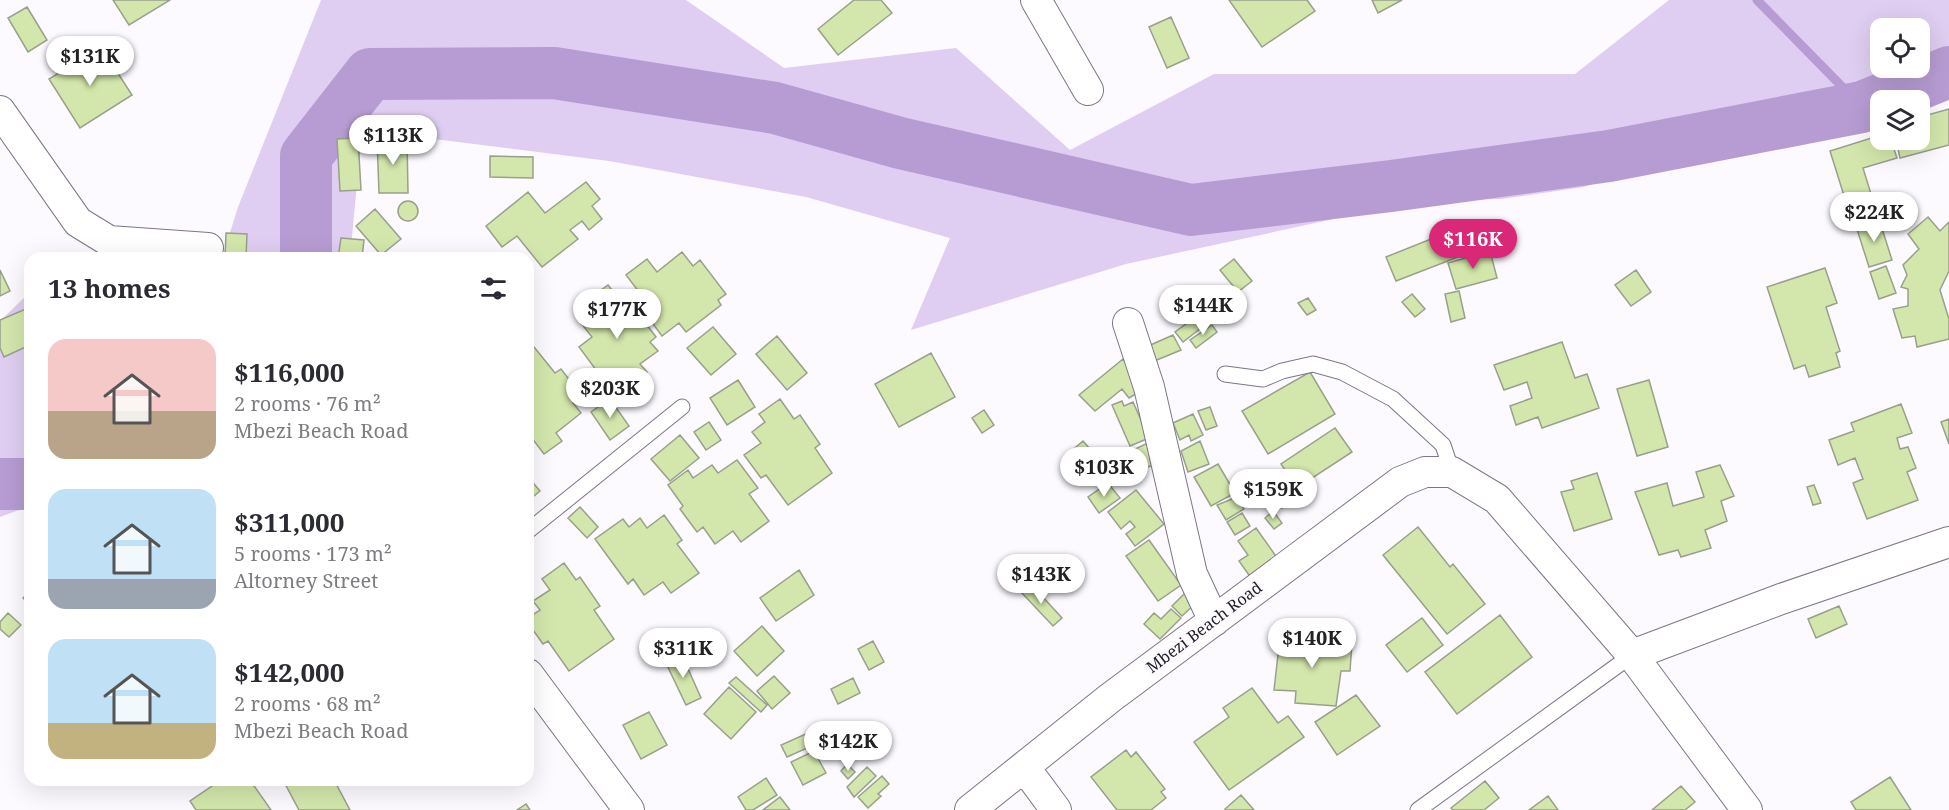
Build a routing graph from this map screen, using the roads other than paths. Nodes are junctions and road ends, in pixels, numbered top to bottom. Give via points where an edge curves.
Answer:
1 (1036, 0) edge
2 (1088, 90) dead end
3 (0, 111) edge
4 (208, 248) dead end
5 (1128, 323) dead end
6 (1225, 374) dead end
7 (682, 407) dead end
8 (1452, 472) junction
9 (534, 526) edge
10 (1949, 542) edge
11 (1214, 621) junction
12 (1632, 655) junction
13 (534, 682) edge
14 (1025, 768) junction
15 (629, 810) edge
16 (970, 810) edge
17 (1056, 810) edge
18 (1418, 810) edge
19 (1747, 810) edge

1 - 2 street
3 - 4 street via 78,222 109,241
5 - 11 street via 1149,387 1192,574
6 - 8 lane via 1263,379 1282,370 1313,364 1342,372 1393,399 1427,429 1443,445
7 - 9 lane
8 - 11 street, Mbezi Beach Road via 1425,472 1400,482
8 - 12 street via 1497,499
10 - 12 street via 1780,599
11 - 14 street, Mbezi Beach Road via 1110,698
12 - 18 lane
12 - 19 street
13 - 15 street
14 - 16 street, Mbezi Beach Road
14 - 17 street

